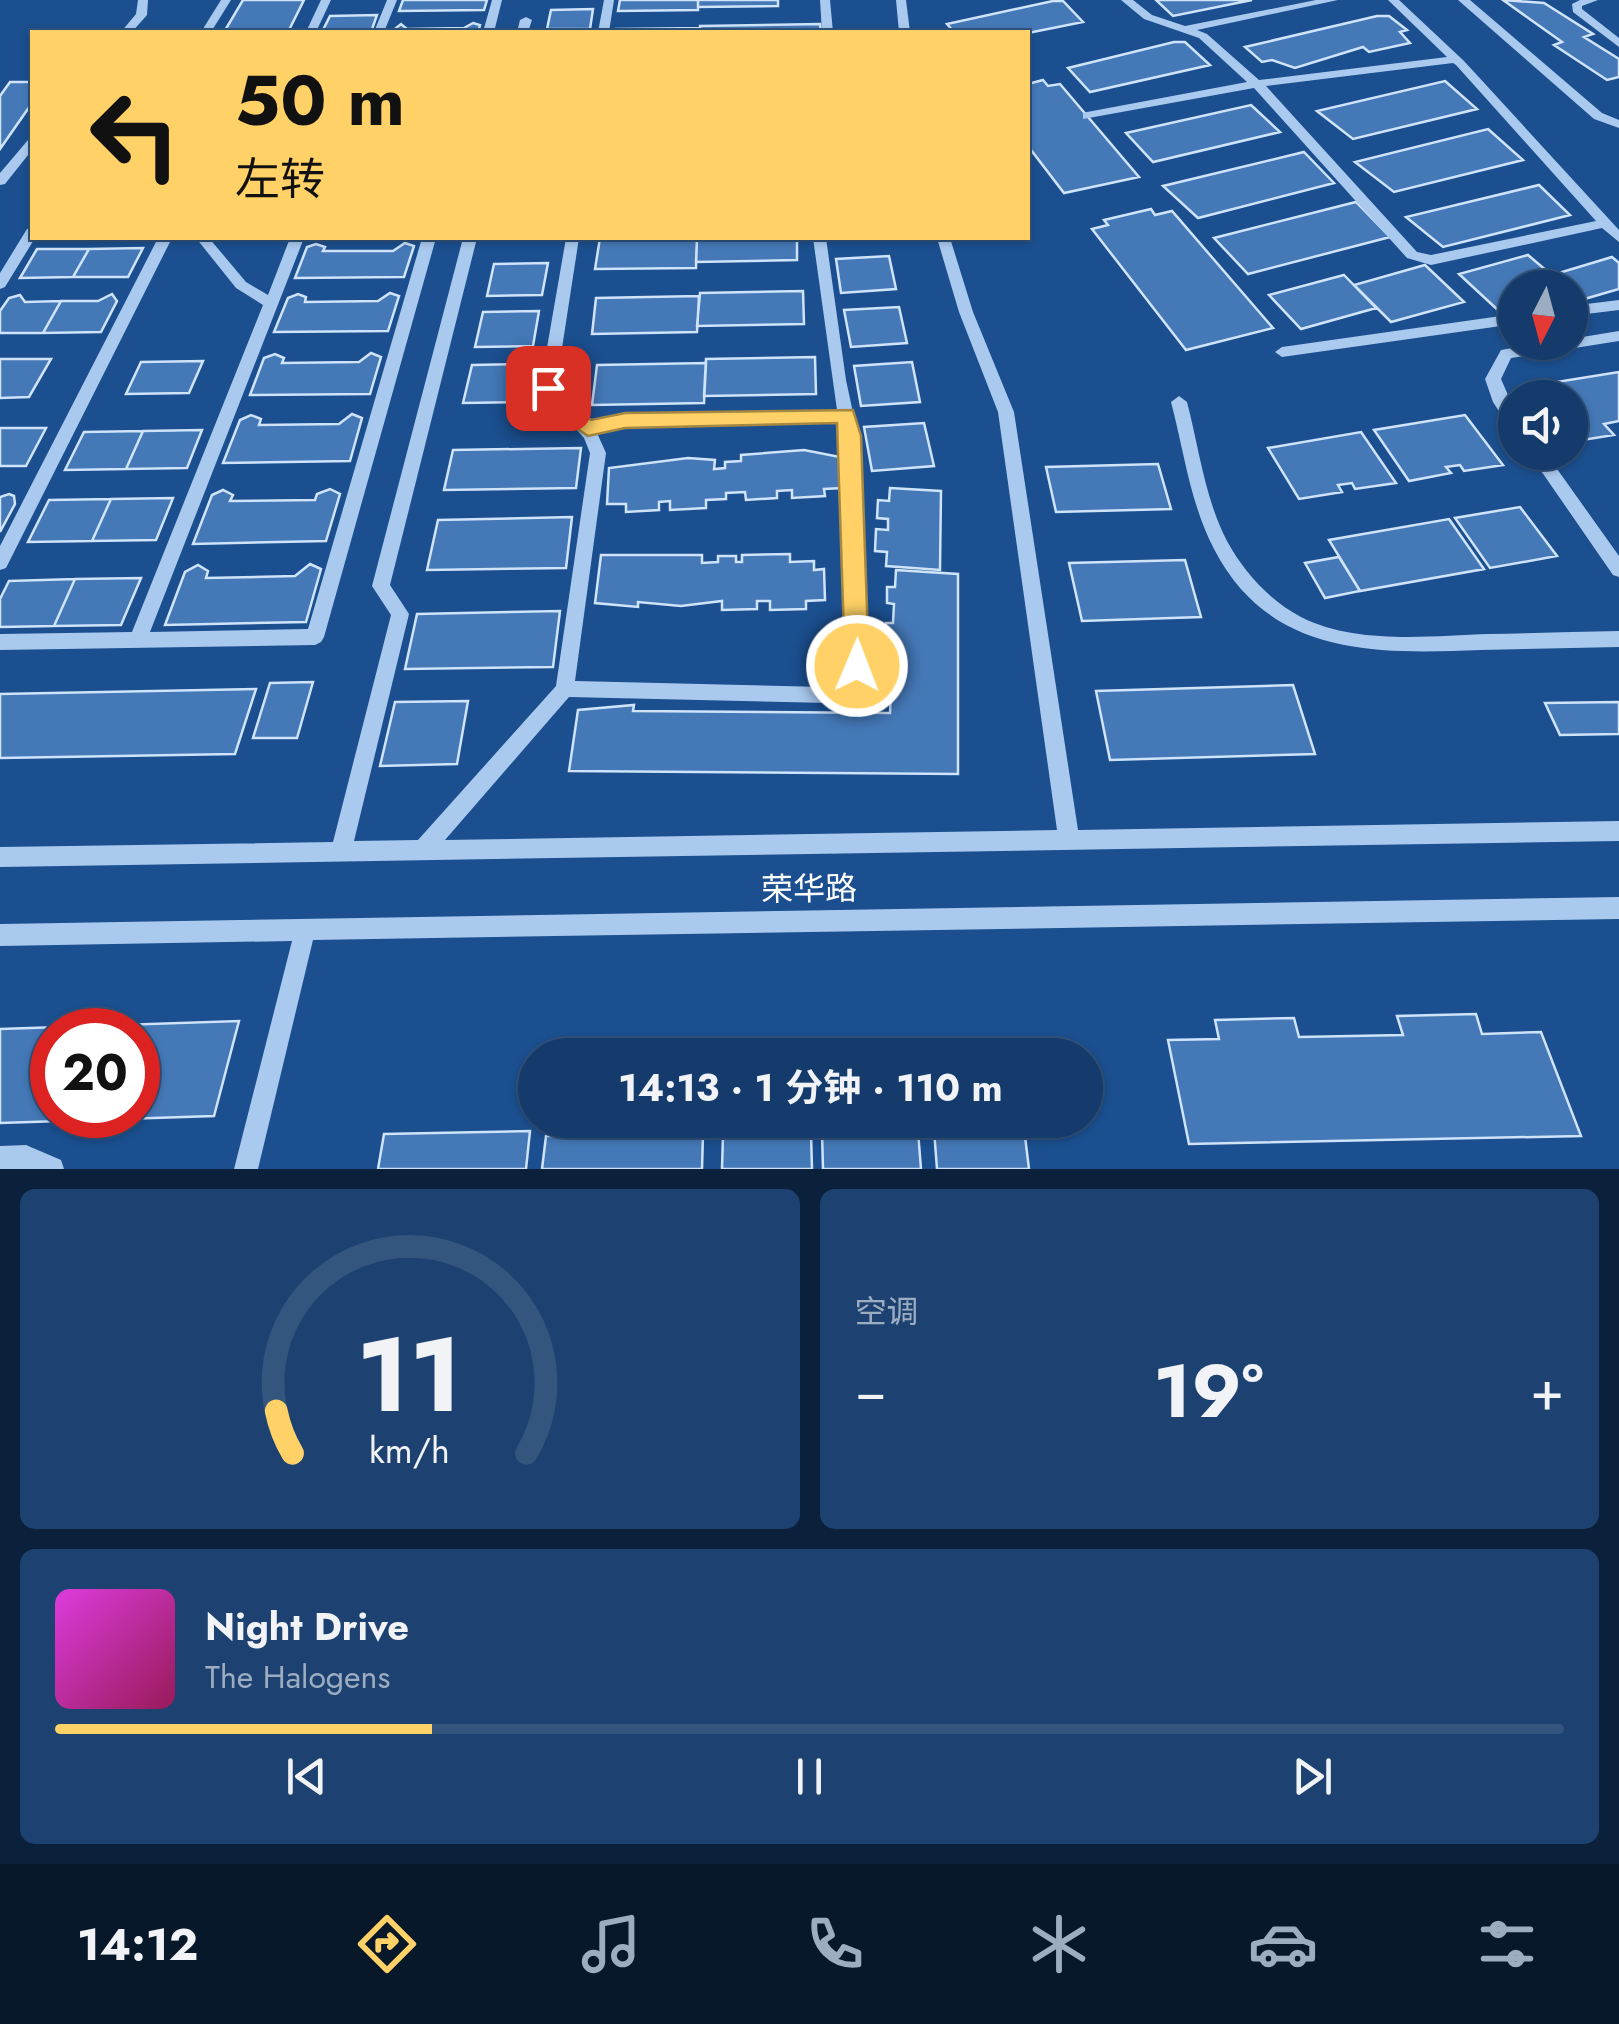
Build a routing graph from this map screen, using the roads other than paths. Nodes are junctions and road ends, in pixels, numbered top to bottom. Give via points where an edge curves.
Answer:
1 (144, 0) edge
2 (226, 0) edge
3 (326, 0) edge
4 (392, 0) edge
5 (498, 0) edge
6 (609, 0) edge
7 (825, 0) edge
8 (901, 0) edge
9 (1126, 0) edge
10 (1333, 0) edge
11 (1392, 0) edge
12 (1463, 0) edge
13 (1593, 0) edge
14 (128, 30) edge
15 (207, 30) edge
16 (312, 30) edge
17 (380, 30) edge
18 (489, 30) edge
19 (604, 30) edge
20 (828, 30) edge
21 (905, 30) edge
22 (1184, 30) junction
23 (1619, 44) edge
24 (1456, 59) junction
25 (1256, 84) junction
26 (1087, 116) dead end
27 (1619, 124) edge
28 (30, 144) edge
29 (0, 181) edge
30 (1605, 223) junction
31 (30, 235) edge
32 (1619, 238) edge
33 (164, 240) edge
34 (297, 240) edge
35 (429, 240) edge
36 (469, 240) edge
37 (572, 240) edge
38 (820, 240) edge
39 (945, 240) edge
40 (208, 241) edge
41 (0, 284) edge
42 (272, 303) junction
43 (1619, 304) edge
44 (1588, 309) edge
45 (1498, 321) edge
46 (1619, 336) edge
47 (1282, 352) dead end
48 (1498, 395) edge
49 (1179, 402) dead end
50 (846, 416) junction
51 (588, 429) junction
52 (1549, 470) edge
53 (0, 563) edge
54 (1619, 570) edge
55 (1619, 638) edge
56 (138, 640) junction
57 (0, 642) edge
58 (565, 689) junction
59 (1619, 831) edge
60 (1068, 840) junction
61 (423, 850) junction
62 (341, 852) junction
63 (0, 857) edge
64 (1619, 908) edge
65 (305, 930) junction
66 (0, 935) edge
67 (0, 1158) edge
68 (52, 1169) edge
69 (246, 1169) edge

1 - 14 street
2 - 15 street
3 - 16 street
4 - 17 street
5 - 18 street
6 - 19 street
7 - 20 street
8 - 21 street
9 - 22 street
10 - 22 street
11 - 24 street
12 - 27 street via 1598,116
13 - 23 street via 1577,4 1577,10
22 - 25 street via 1203,36
24 - 25 street
24 - 30 street
25 - 26 street
25 - 30 street via 1412,255 1431,260
28 - 29 street
30 - 32 street
31 - 41 street
33 - 53 street
34 - 42 street
35 - 56 street via 315,636
36 - 62 street via 381,586 400,614
37 - 51 street via 548,388 558,406
38 - 50 street
39 - 60 street via 1006,412
40 - 42 street via 241,285
42 - 56 street
43 - 44 street
45 - 47 street
46 - 48 street via 1506,354 1493,379
49 - 55 street via 1221,545 1246,584 1293,622 1334,639 1376,645
50 - 51 street via 625,420
50 - 58 street via 860,654 841,686 829,695
51 - 58 street via 598,453
52 - 54 street
56 - 57 street
58 - 61 street
59 - 60 street, 荣华路
60 - 61 street, 荣华路
61 - 62 street, 荣华路
62 - 63 street, 荣华路
64 - 65 street, 荣华路
65 - 66 street, 荣华路
65 - 69 street
67 - 68 street via 26,1158

